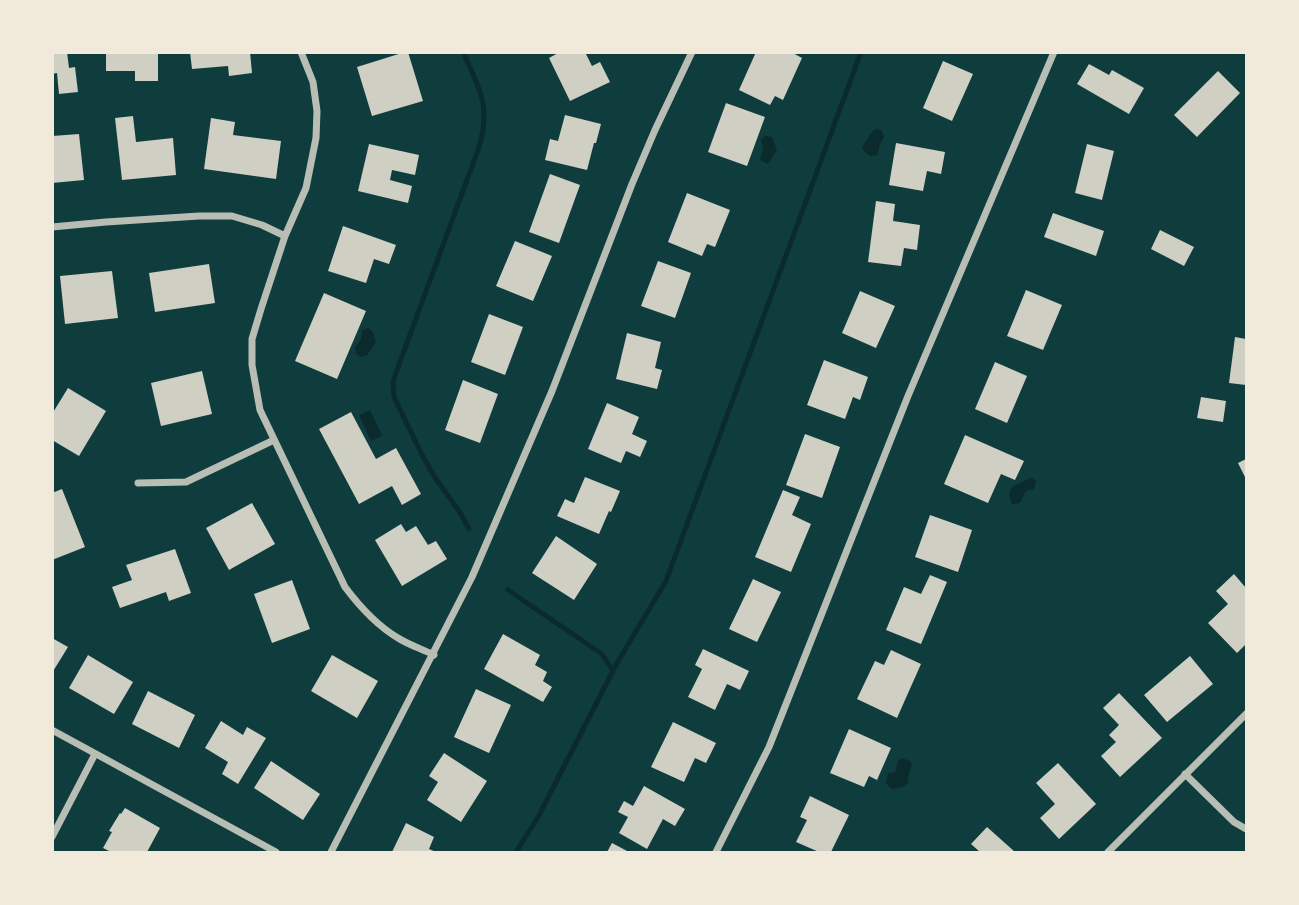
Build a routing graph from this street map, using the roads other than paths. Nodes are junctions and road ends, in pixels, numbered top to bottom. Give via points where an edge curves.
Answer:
1 (302, 52) edge
2 (691, 52) edge
3 (1054, 52) edge
4 (52, 227) edge
5 (285, 236) junction
6 (274, 440) junction
7 (138, 483) dead end
8 (434, 655) junction
9 (1247, 715) edge
10 (52, 730) edge
11 (95, 754) junction
12 (1185, 774) junction
13 (1247, 829) edge
14 (52, 837) edge
15 (275, 852) edge
16 (331, 852) edge
17 (716, 852) edge
18 (1108, 852) edge

1 - 5 street via 313,82 316,138 306,188
2 - 8 street via 632,184 512,486
3 - 17 street via 908,396 769,747
4 - 5 street via 232,216
5 - 6 street via 253,339 256,392
6 - 7 street via 186,482
6 - 8 street via 345,587 376,622
8 - 16 street
9 - 12 street
10 - 11 street
11 - 14 street
11 - 15 street
12 - 13 street
12 - 18 street

